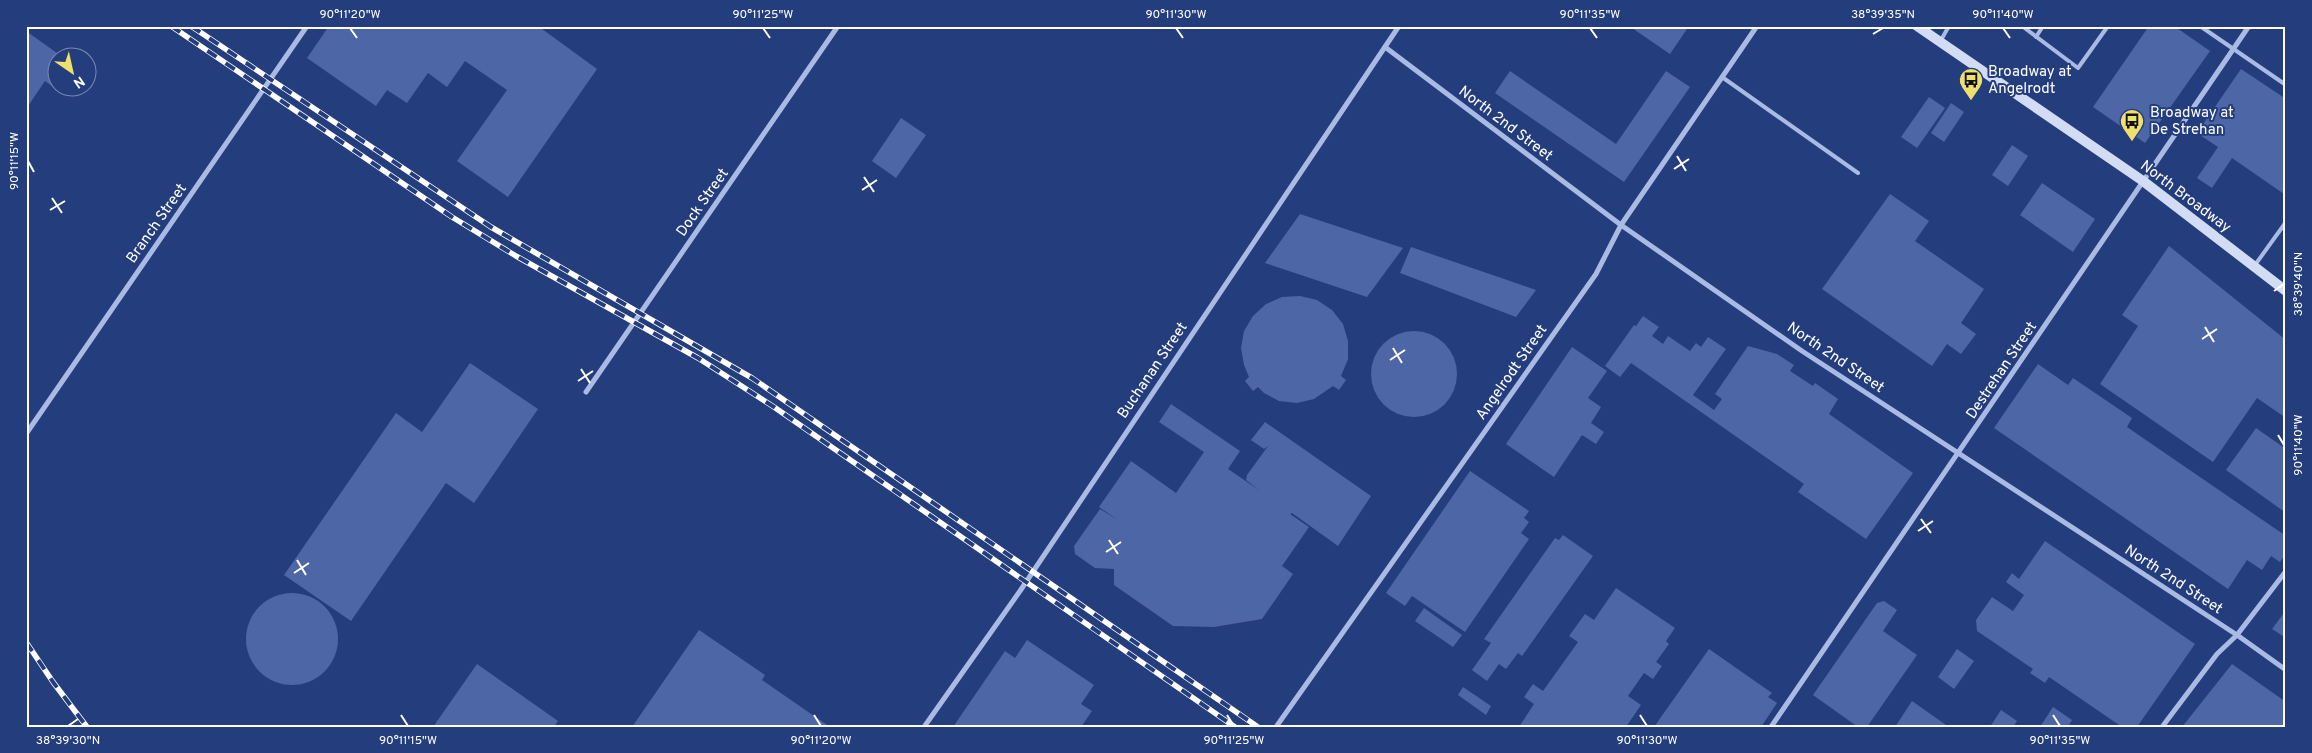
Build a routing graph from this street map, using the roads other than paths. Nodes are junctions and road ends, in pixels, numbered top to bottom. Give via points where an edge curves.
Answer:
1 (307, 26) edge
2 (838, 26) edge
3 (1399, 26) edge
4 (1757, 26) edge
5 (1917, 26) edge
6 (1949, 26) edge
7 (2022, 26) edge
8 (2043, 26) edge
9 (2108, 26) edge
10 (2200, 26) edge
11 (2249, 26) edge
12 (2036, 37) junction
13 (1940, 42) junction
14 (1385, 47) junction
15 (2233, 49) junction
16 (1722, 77) junction
17 (2286, 86) edge
18 (1858, 173) dead end
19 (2144, 180) junction
20 (2286, 222) edge
21 (1621, 225) junction
22 (2254, 267) junction
23 (2286, 292) edge
24 (586, 392) dead end
25 (26, 434) edge
26 (1959, 454) junction
27 (2286, 571) edge
28 (2236, 635) junction
29 (2286, 670) edge
30 (924, 727) edge
31 (1276, 727) edge
32 (1771, 727) edge
33 (2162, 727) edge

1 - 25 street, Branch Street
2 - 24 street, Dock Street
3 - 14 street, Buchanan Street
4 - 16 street, Angelrodt Street
5 - 13 main road, North Broadway
6 - 13 lane
7 - 12 lane
8 - 12 lane
9 - 12 lane via 2078,68
10 - 15 lane
11 - 15 street, Destrehan Street
13 - 19 main road, North Broadway
14 - 21 street, North 2nd Street
14 - 30 street, Buchanan Street via 1020,591
15 - 17 lane
15 - 19 street, Destrehan Street
16 - 18 lane
16 - 21 street, Angelrodt Street
19 - 22 main road, North Broadway
19 - 26 street, Destrehan Street
20 - 22 lane
21 - 26 street, North 2nd Street via 1802,351
21 - 31 street, Angelrodt Street via 1596,274
22 - 23 main road, North Broadway
26 - 28 street, North 2nd Street
26 - 32 street, Destrehan Street
27 - 28 street
28 - 29 street, North 2nd Street
28 - 33 street via 2217,654

